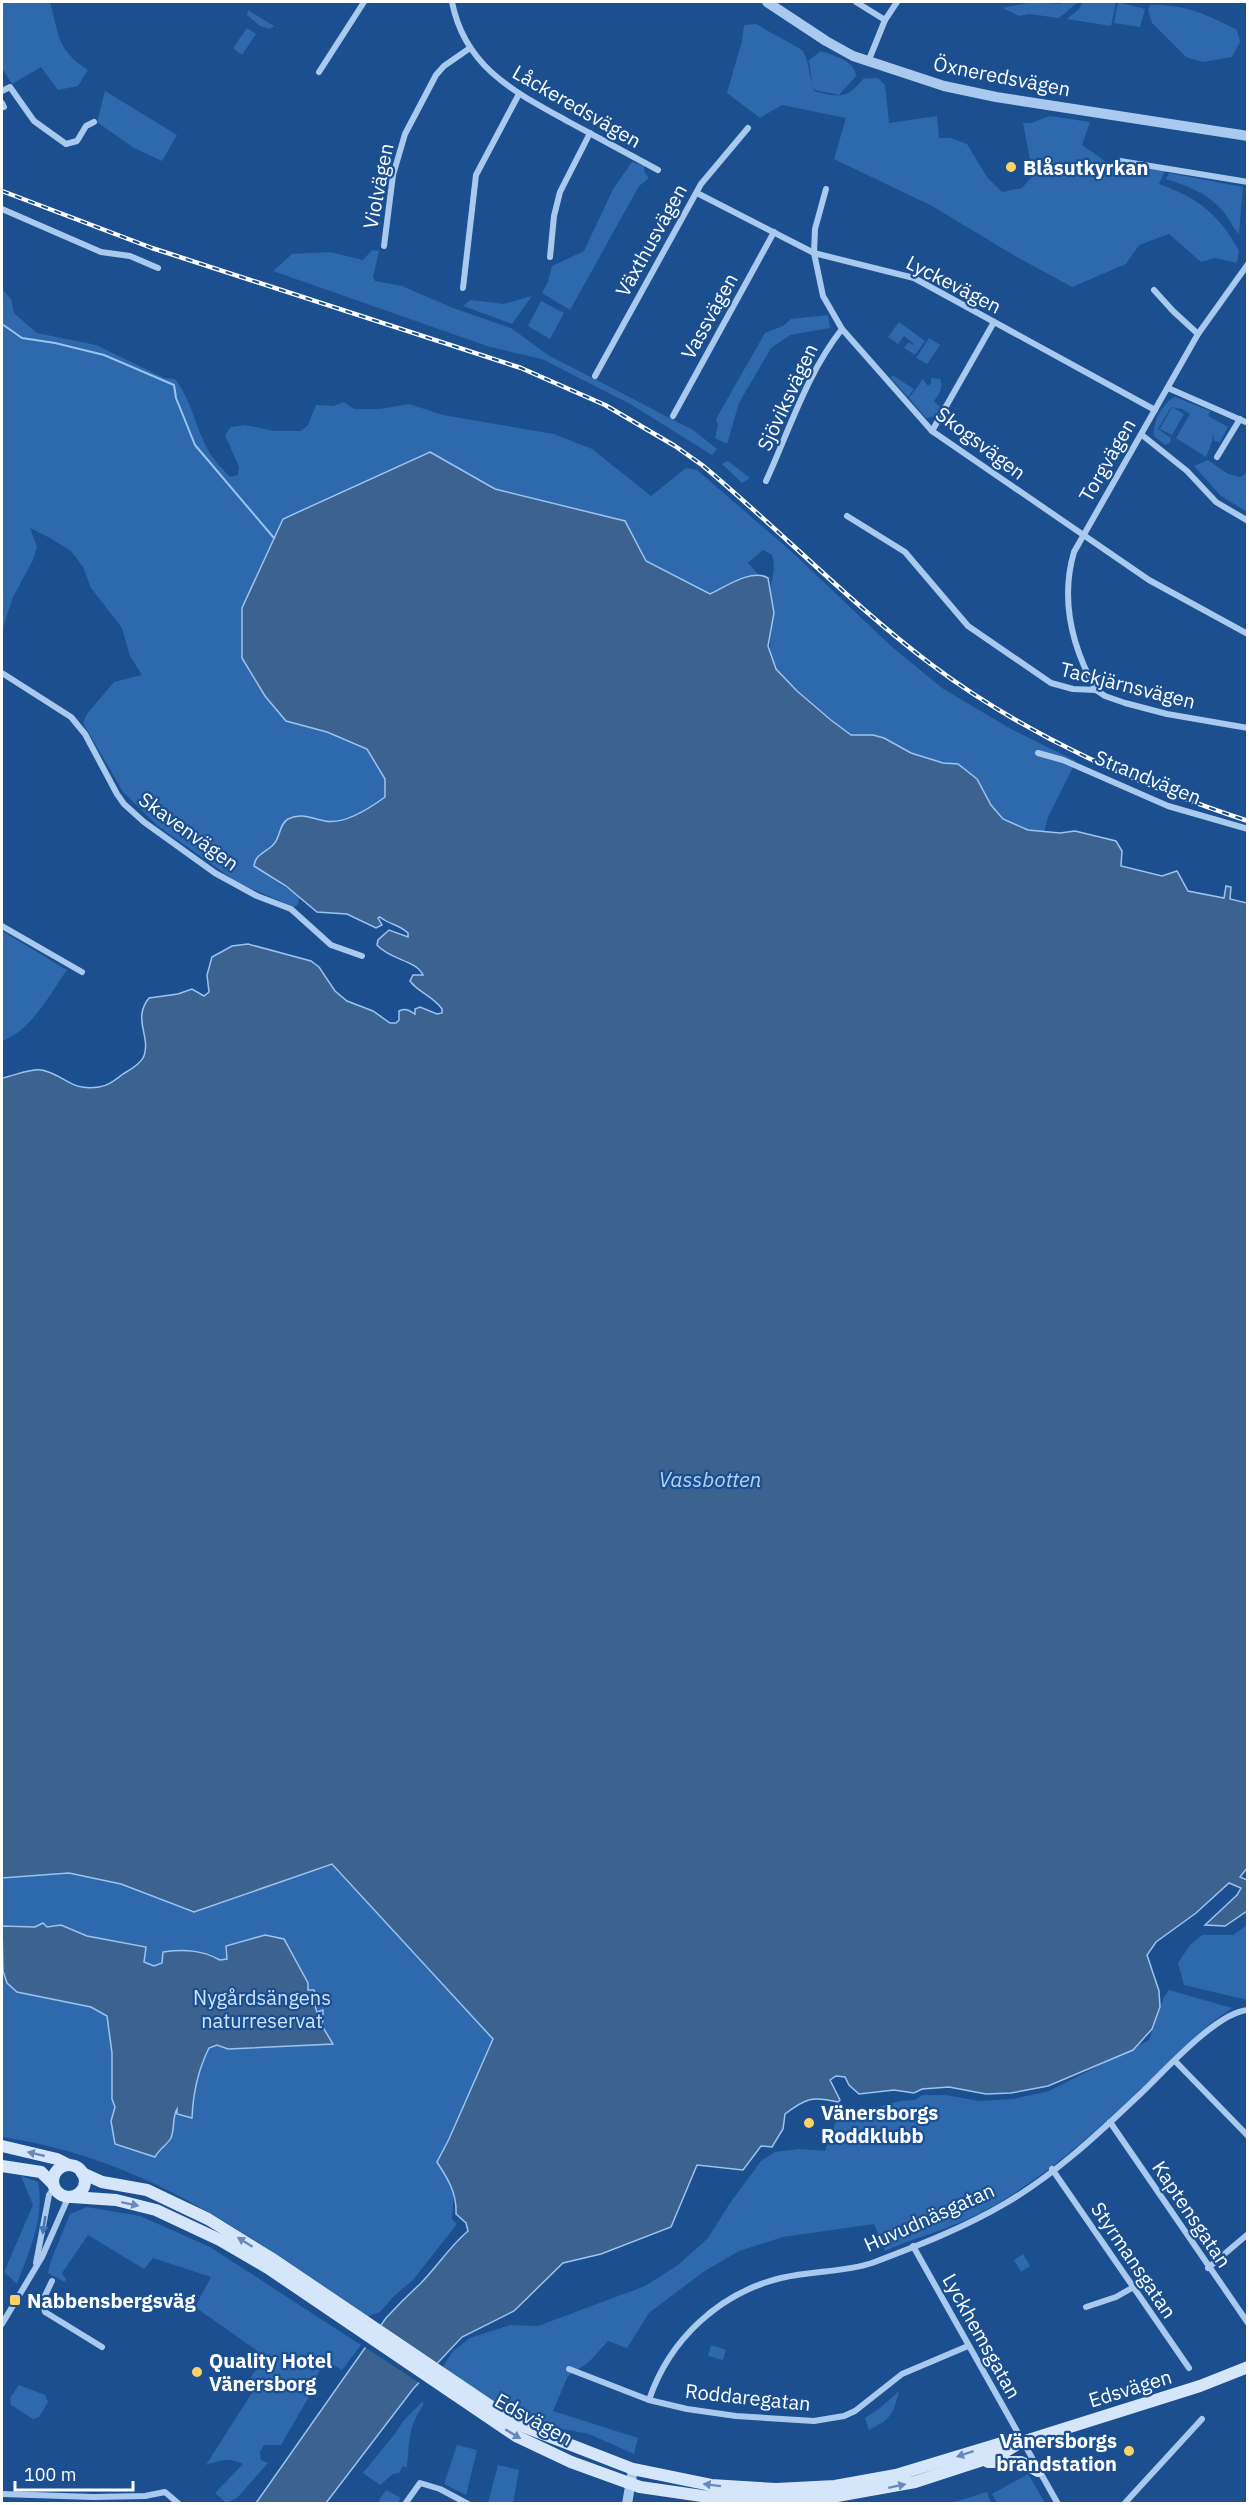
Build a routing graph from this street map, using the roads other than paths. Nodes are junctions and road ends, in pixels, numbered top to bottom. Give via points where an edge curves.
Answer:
1 (364, 2) edge
2 (452, 2) edge
3 (767, 2) edge
4 (856, 2) edge
5 (897, 2) edge
6 (885, 20) junction
7 (470, 48) junction
8 (868, 62) junction
9 (319, 72) dead end
10 (2, 91) edge
11 (519, 94) junction
12 (94, 122) dead end
13 (748, 128) dead end
14 (590, 133) junction
15 (1248, 136) edge
16 (1120, 161) dead end
17 (658, 171) dead end
18 (1248, 182) edge
19 (826, 189) dead end
20 (697, 193) junction
21 (2, 209) edge
22 (774, 232) junction
23 (384, 246) dead end
24 (814, 253) junction
25 (550, 257) dead end
26 (1248, 264) edge
27 (158, 268) dead end
28 (463, 288) dead end
29 (1154, 290) dead end
30 (994, 322) junction
31 (842, 329) junction
32 (1198, 334) junction
33 (595, 376) dead end
34 (1168, 388) junction
35 (1155, 410) junction
36 (673, 416) dead end
37 (1240, 419) junction
38 (1248, 423) edge
39 (932, 431) junction
40 (1142, 435) junction
41 (1217, 457) dead end
42 (766, 481) dead end
43 (847, 516) dead end
44 (1248, 521) edge
45 (1082, 535) junction
46 (1248, 634) edge
47 (2, 673) edge
48 (1096, 690) junction
49 (1248, 728) edge
50 (1038, 753) dead end
51 (1248, 829) edge
52 (2, 926) edge
53 (362, 956) dead end
54 (82, 972) dead end
55 (1248, 2010) edge
56 (1175, 2061) junction
57 (1110, 2122) junction
58 (1248, 2136) edge
59 (2, 2146) edge
60 (69, 2165) junction
61 (2, 2166) edge
62 (1052, 2169) junction
63 (82, 2173) junction
64 (53, 2186) junction
65 (70, 2197) junction
66 (1248, 2234) edge
67 (913, 2246) junction
68 (36, 2263) junction
69 (1208, 2268) junction
70 (52, 2281) dead end
71 (1132, 2288) junction
72 (1086, 2307) dead end
73 (1248, 2323) edge
74 (2, 2324) edge
75 (361, 2324) junction
76 (968, 2346) junction
77 (102, 2347) dead end
78 (1248, 2367) edge
79 (1189, 2368) dead end
80 (569, 2369) dead end
81 (451, 2385) junction
82 (649, 2400) junction
83 (1202, 2419) dead end
84 (1022, 2442) junction
85 (969, 2464) junction
86 (633, 2469) junction
87 (1038, 2470) junction
88 (630, 2483) junction
89 (2, 2494) edge
90 (180, 2504) edge
91 (405, 2504) edge
92 (468, 2504) edge
93 (627, 2504) edge
94 (1058, 2504) edge
95 (1124, 2504) edge

1 - 9 street
2 - 7 street, Låckeredsvägen
3 - 8 street, Öxneredsvägen via 826,41
4 - 6 street
5 - 6 street
6 - 8 street
7 - 11 street, Låckeredsvägen via 491,73
7 - 23 street, Violvägen via 436,75 405,134 393,175
8 - 15 street, Öxneredsvägen via 965,92
10 - 12 street via 10,87 34,121 66,144 76,141 86,126
11 - 14 street, Låckeredsvägen
11 - 28 street via 476,175
13 - 20 street, Växthusvägen via 712,168
14 - 17 street, Låckeredsvägen
14 - 25 street via 560,192
16 - 18 street
19 - 24 street, Skogsvägen
20 - 22 street, Lyckevägen
20 - 33 street, Växthusvägen
21 - 27 street via 101,252 130,256
22 - 24 street, Lyckevägen
22 - 36 street, Vassvägen
24 - 30 street, Lyckevägen via 908,276
24 - 31 street, Skogsvägen via 823,296
26 - 32 street, Torgvägen
29 - 32 street
30 - 35 street, Lyckevägen
30 - 39 street
31 - 39 street, Skogsvägen
31 - 42 street, Sjöviksvägen via 817,368
32 - 34 street, Torgvägen
34 - 35 street, Torgvägen
34 - 37 street
35 - 40 street, Torgvägen
37 - 38 street
37 - 41 street
39 - 45 street, Skogsvägen
40 - 44 street via 1187,471 1216,502
40 - 45 street, Torgvägen
43 - 48 street, Tackjärnsvägen via 905,552 961,618 989,642 1051,683
45 - 46 street, Skogsvägen via 1170,593
45 - 48 street, Torgvägen via 1070,568 1067,609
47 - 53 street, Skavenvägen via 71,717 85,734 124,804 144,822 215,873 291,909 331,945
48 - 49 street, Tackjärnsvägen via 1145,708
50 - 51 street, Strandvägen via 1168,806
52 - 54 street
55 - 56 street, Huvudnäsgatan via 1235,2012 1217,2023
56 - 57 street, Huvudnäsgatan
56 - 58 street
57 - 62 street, Huvudnäsgatan
57 - 69 street, Kaptensgatan
60 -> 59 main road, Edsvägen
60 - 63 main road, Edsvägen
60 - 64 main road via 55,2173
61 - 64 main road via 41,2172
62 - 67 street, Huvudnäsgatan via 987,2213
62 - 71 street, Styrmansgatan
63 - 65 main road via 83,2189
75 -> 63 main road, Edsvägen via 208,2219 147,2190 102,2182
64 - 65 main road via 60,2195
64 -> 68 street
65 - 68 street
65 -> 75 main road, Edsvägen via 116,2200 183,2221
66 - 69 street
67 - 76 street, Lyckhemsgatan
67 - 82 street, Huvudnäsgatan via 852,2269 782,2278 732,2298 678,2344 659,2373
68 - 74 street
69 - 73 street, Kaptensgatan
70 - 77 street via 42,2302 45,2312
71 - 72 street
71 - 79 street, Styrmansgatan
75 - 81 main road, Edsvägen
76 - 82 street, Roddaregatan via 902,2374 855,2411 829,2419 797,2422 736,2416
76 - 84 street, Lyckhemsgatan
78 - 84 main road, Edsvägen
80 - 82 street, Roddaregatan
81 - 86 main road, Edsvägen via 517,2424
81 -> 88 main road, Edsvägen via 516,2436 571,2462
83 - 95 street
84 - 85 main road, Edsvägen via 1011,2450
84 -> 86 main road, Edsvägen via 1005,2442 896,2475 835,2486 776,2489 711,2485
84 - 87 street, Lyckhemsgatan
85 - 87 main road via 1013,2461
88 -> 85 main road, Edsvägen via 702,2496 837,2496 915,2482
86 - 88 street
87 - 94 street, Lyckhemsgatan
88 - 93 street
89 - 90 street via 93,2497 165,2492
91 - 92 street via 420,2483

